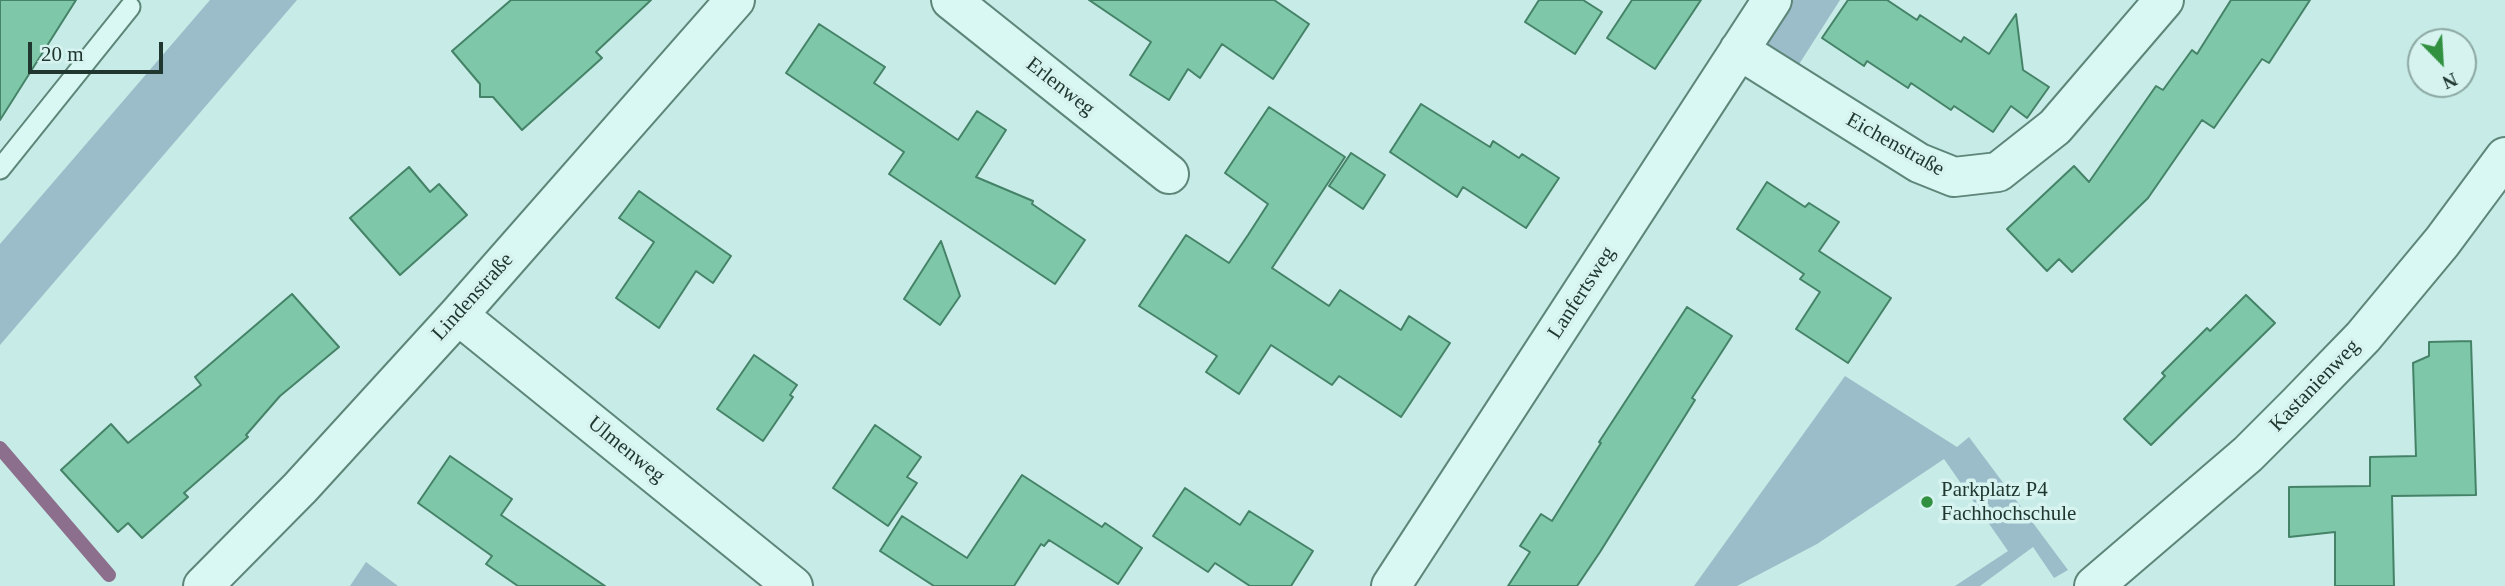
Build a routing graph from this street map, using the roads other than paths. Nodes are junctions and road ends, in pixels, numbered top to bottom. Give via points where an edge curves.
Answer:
1 (735, 0) edge
2 (951, 0) edge
3 (1772, 0) edge
4 (2164, 0) edge
5 (130, 7) dead end
6 (1739, 50) junction
7 (2505, 157) edge
8 (0, 169) edge
9 (1169, 174) dead end
10 (458, 315) junction
11 (203, 586) edge
12 (793, 586) edge
13 (1391, 586) edge
14 (2094, 586) edge

1 - 10 street, Lindenstraße
2 - 9 street, Erlenweg
3 - 6 street, Lanfertsweg
4 - 6 street, Eichenstraße via 2055,127 1998,172 1965,176 1954,177 1919,163
5 - 8 lane
6 - 13 street, Lanfertsweg
7 - 14 street, Kastanienweg via 2442,242 2307,396 2248,454
10 - 11 street, Lindenstraße
10 - 12 street, Ulmenweg

